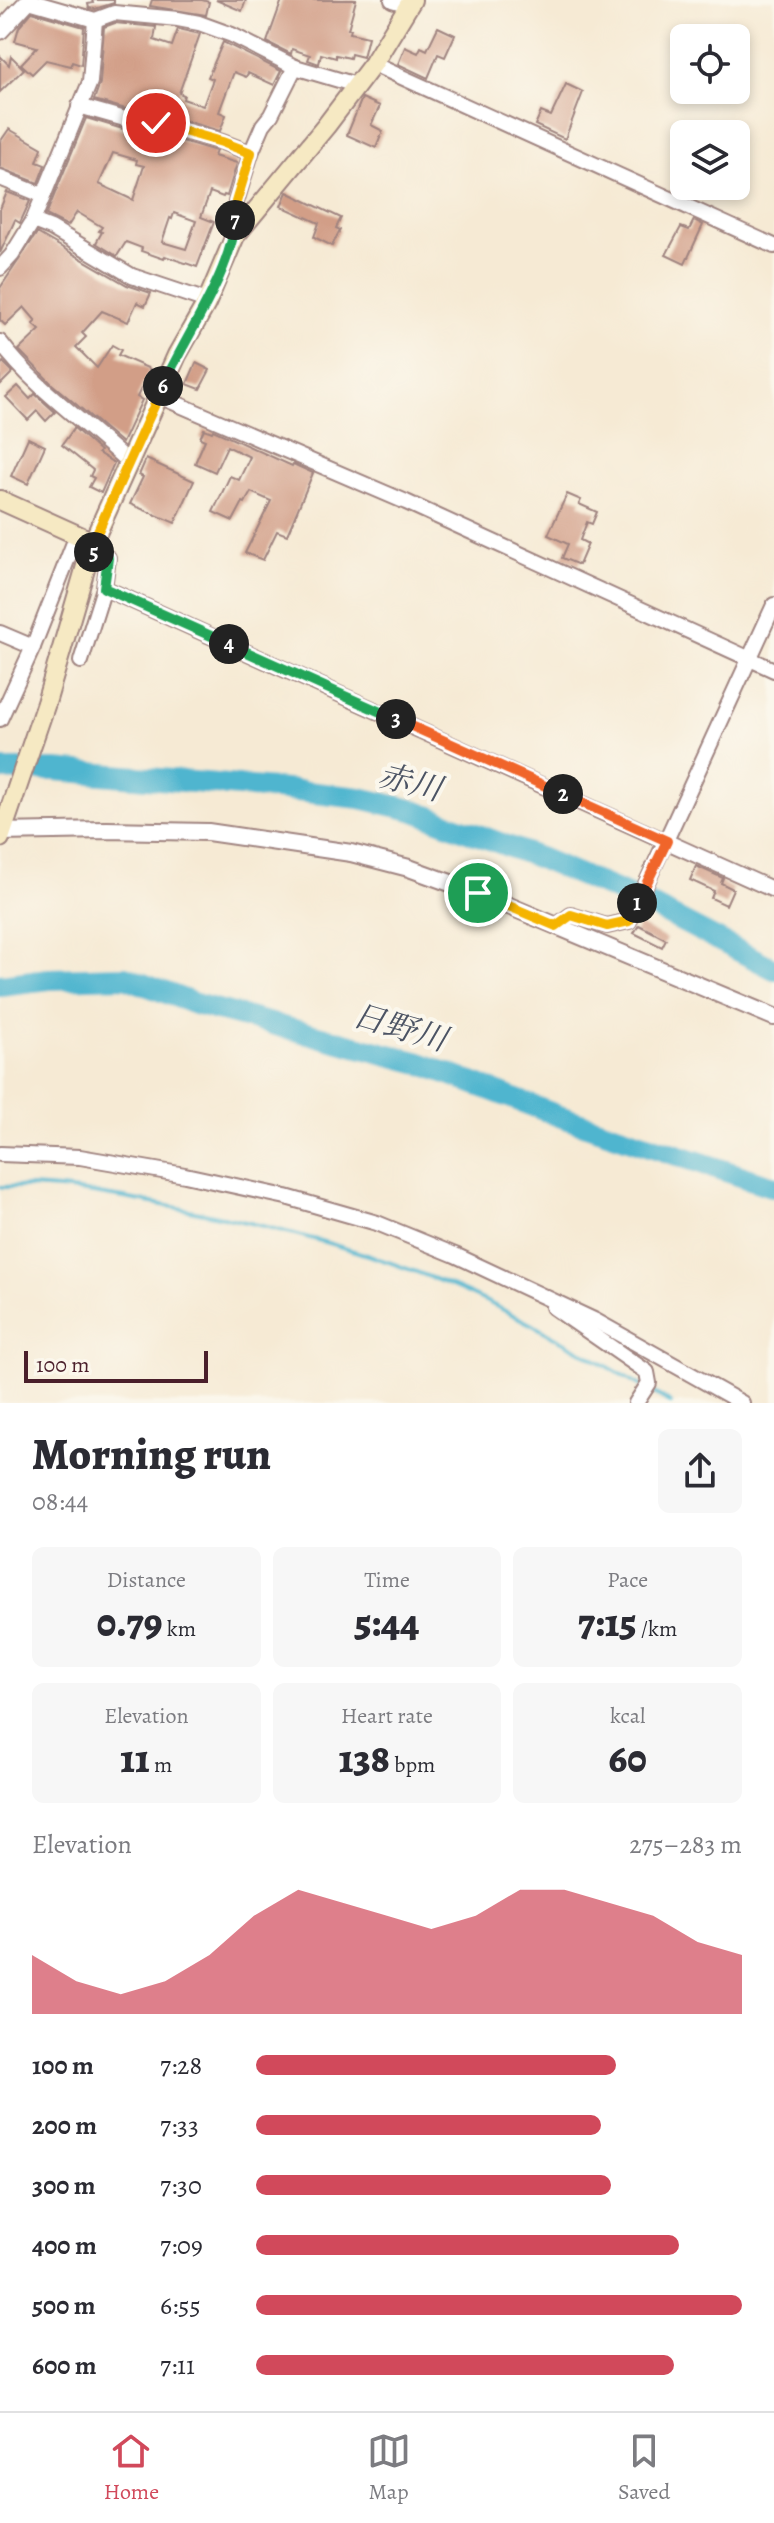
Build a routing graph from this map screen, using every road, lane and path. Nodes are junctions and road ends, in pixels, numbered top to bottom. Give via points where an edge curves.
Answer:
1 (29, 0) edge
2 (404, 2) edge
3 (95, 20) junction
4 (0, 31) edge
5 (373, 64) junction
6 (295, 67) junction
7 (356, 85) junction
8 (79, 106) junction
9 (251, 153) junction
10 (0, 178) edge
11 (42, 195) junction
12 (33, 221) junction
13 (235, 236) junction
14 (774, 246) edge
15 (0, 268) edge
16 (206, 304) junction
17 (0, 342) edge
18 (159, 396) junction
19 (130, 464) junction
20 (0, 500) edge
21 (87, 542) junction
22 (104, 588) junction
23 (774, 605) edge
24 (0, 633) edge
25 (33, 647) junction
26 (749, 659) junction
27 (81, 661) dead end
28 (774, 670) edge
29 (0, 719) edge
30 (1, 834) edge
31 (667, 841) junction
32 (774, 890) edge
33 (556, 926) junction
34 (774, 1017) edge
35 (0, 1154) edge
36 (538, 1293) junction
37 (642, 1393) edge
38 (742, 1403) edge

1 - 3 street
1 - 4 street
2 - 5 main road
3 - 6 street via 114,13 199,23
3 - 8 street via 90,82
5 - 7 main road
5 - 14 street
6 - 7 street
6 - 9 street
7 - 13 main road
8 - 9 street
8 - 11 street
9 - 13 street via 236,202
10 - 11 street
11 - 12 street
12 - 15 street
12 - 16 street via 132,276
13 - 16 main road
16 - 18 main road
17 - 19 street via 82,425
18 - 19 main road
18 - 26 street
19 - 21 main road
20 - 21 main road
21 - 22 street via 108,558
21 - 25 street
21 - 30 main road via 46,703
22 - 27 street
22 - 31 street
23 - 26 street
24 - 25 street
25 - 29 street
26 - 28 street
26 - 31 street
30 - 33 street via 208,832 351,853 422,873
31 - 32 street
31 - 33 street via 629,921 607,926 571,915
33 - 34 street
35 - 36 street via 80,1157 286,1197 377,1223
36 - 37 street via 647,1372
36 - 38 street

